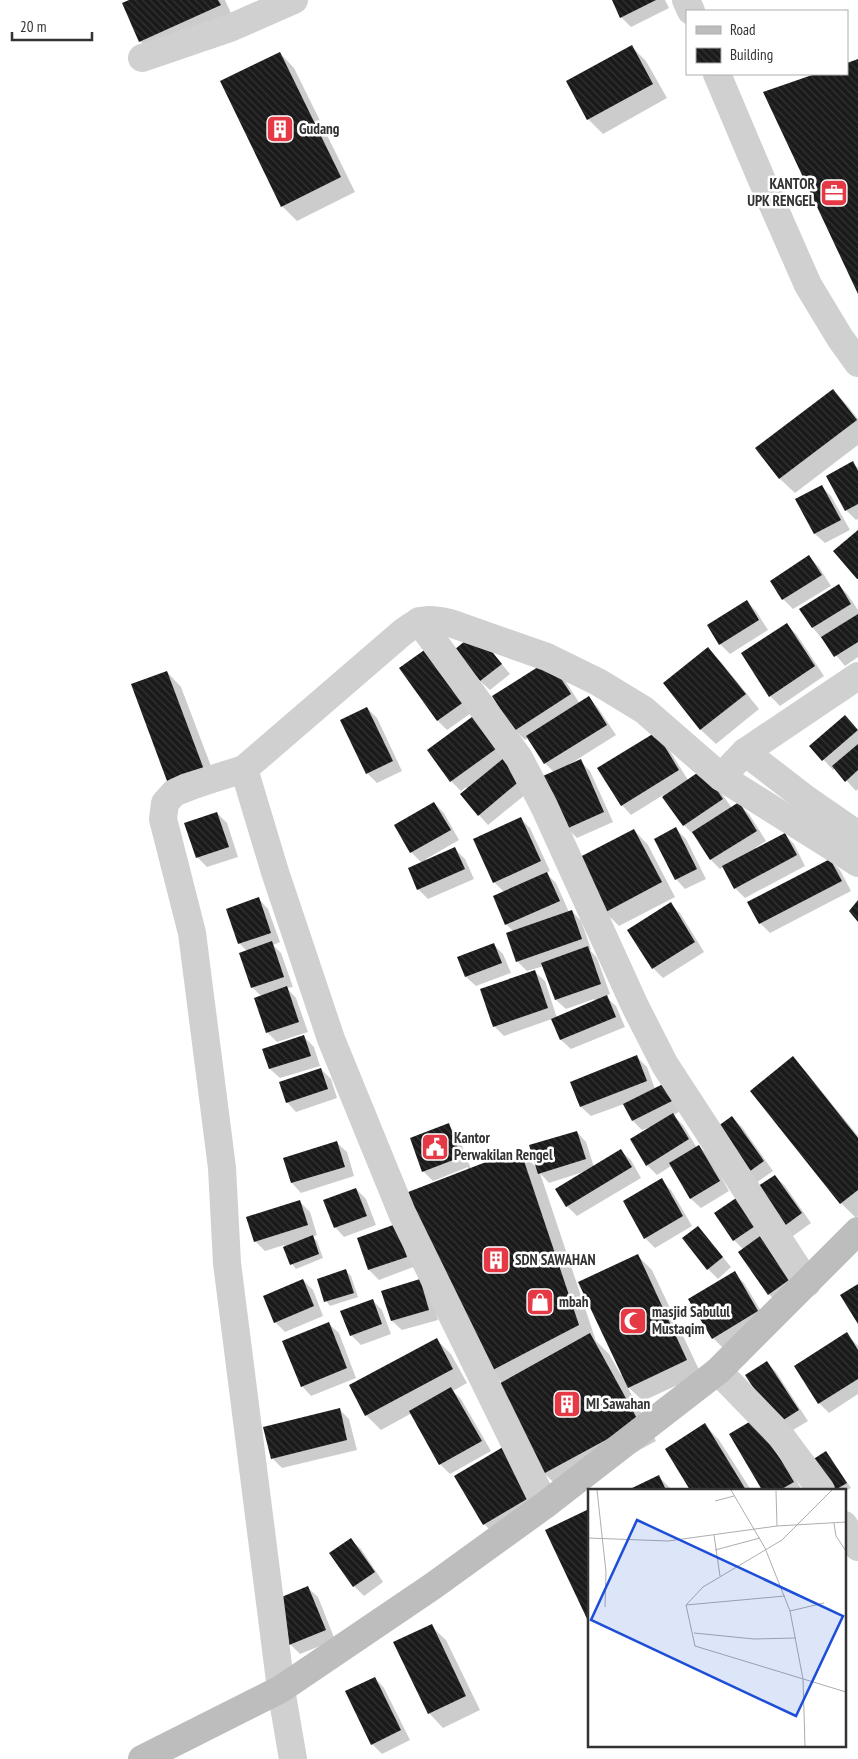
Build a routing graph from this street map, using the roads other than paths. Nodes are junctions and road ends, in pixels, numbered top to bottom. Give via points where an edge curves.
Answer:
1 (294, 0) edge
2 (142, 58) dead end
3 (717, 75) edge
4 (858, 363) edge
5 (419, 621) junction
6 (858, 676) edge
7 (732, 765) junction
8 (244, 769) junction
9 (858, 835) edge
10 (858, 863) edge
11 (858, 1231) edge
12 (807, 1283) junction
13 (718, 1371) junction
14 (821, 1489) edge
15 (545, 1505) junction
16 (846, 1528) edge
17 (858, 1547) edge
18 (281, 1689) junction
19 (142, 1759) edge
20 (293, 1759) edge

1 - 2 street via 230,28
3 - 4 street via 808,285
5 - 7 street via 434,619 450,623 547,657 598,682
5 - 8 street
5 - 12 street via 519,758 634,1006 665,1065
6 - 7 street
7 - 9 street via 806,799
7 - 10 street
8 - 15 street via 331,1039 390,1185
8 - 18 street via 174,793 165,803 163,819 192,933 222,1168 228,1264
11 - 12 street
12 - 13 street
13 - 14 street via 780,1435
13 - 15 street
15 - 18 street via 425,1592
16 - 17 street
18 - 19 street
18 - 20 street

